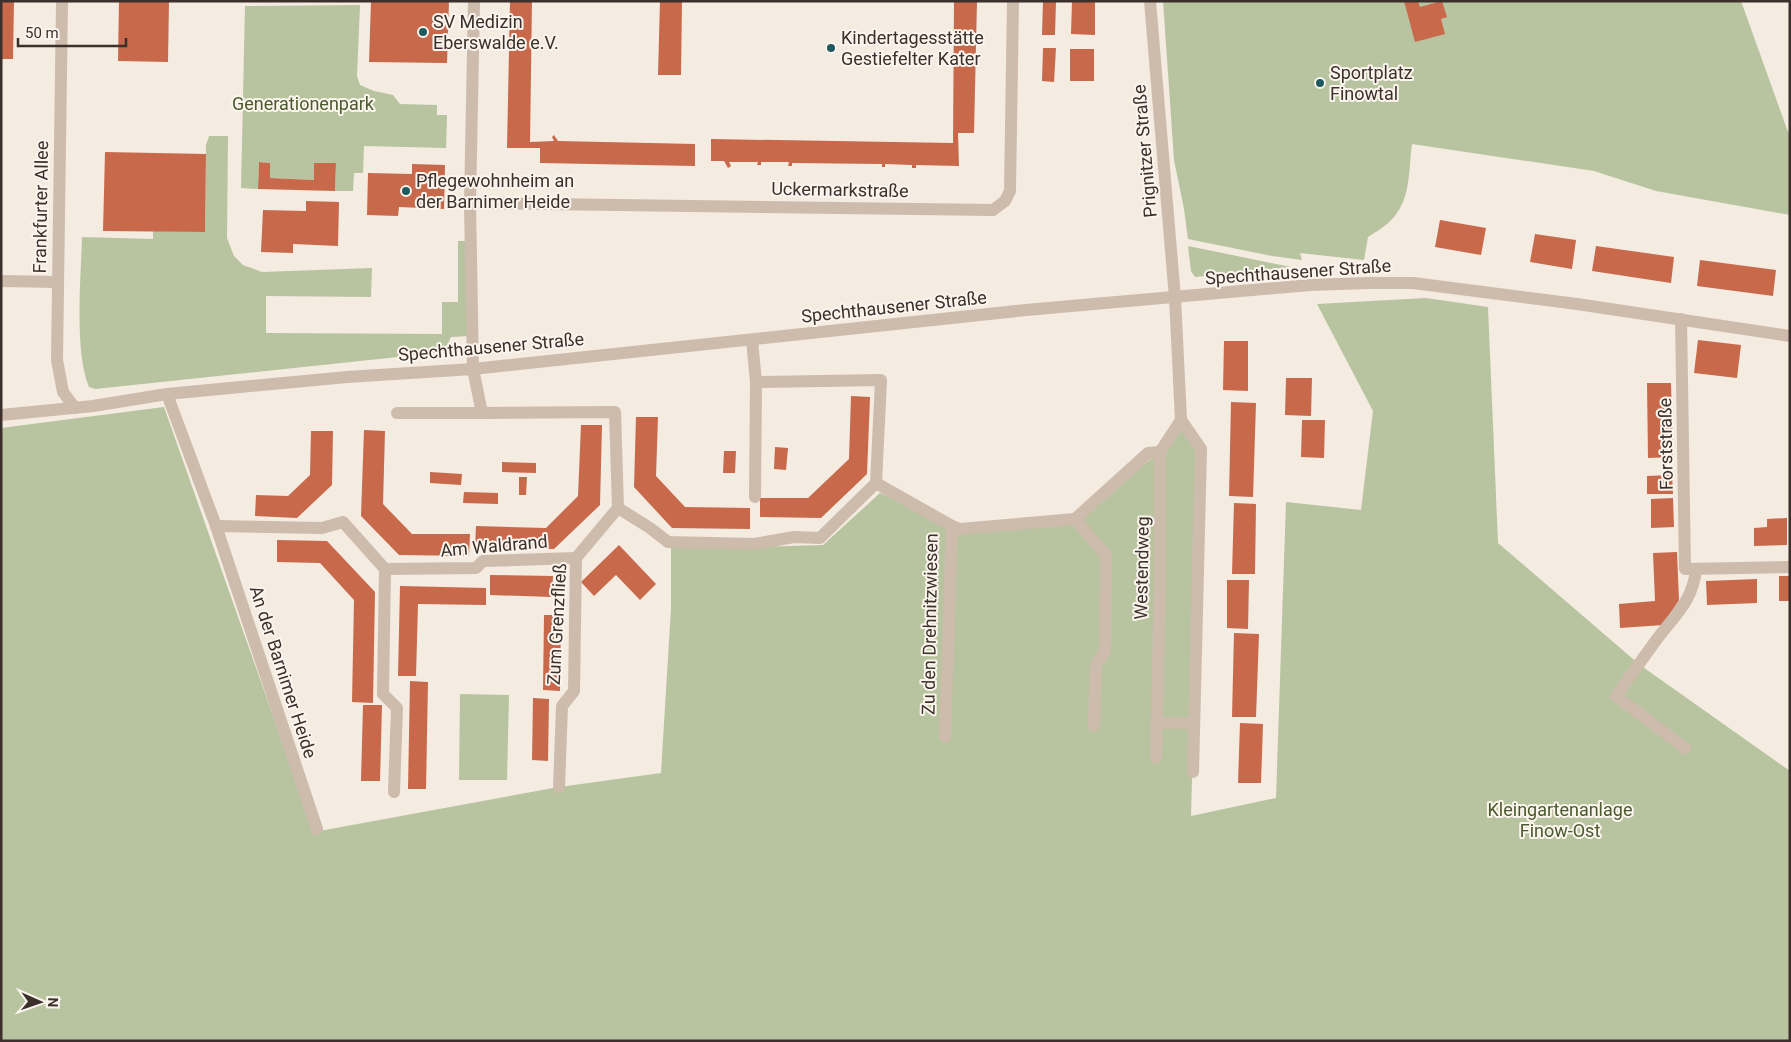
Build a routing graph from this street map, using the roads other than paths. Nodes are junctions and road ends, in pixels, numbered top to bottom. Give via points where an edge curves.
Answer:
1 (62, 1) edge
2 (474, 1) edge
3 (1013, 1) edge
4 (1150, 1) edge
5 (470, 203) junction
6 (1, 281) edge
7 (58, 282) junction
8 (1175, 298) junction
9 (1681, 319) junction
10 (1790, 336) edge
11 (752, 340) junction
12 (473, 369) junction
13 (756, 382) junction
14 (166, 394) junction
15 (75, 408) junction
16 (397, 412) dead end
17 (482, 413) junction
18 (1, 415) edge
19 (1181, 420) junction
20 (1160, 452) junction
21 (876, 483) junction
22 (755, 497) dead end
23 (618, 508) junction
24 (1074, 519) junction
25 (216, 526) junction
26 (952, 526) junction
27 (576, 558) junction
28 (1790, 567) edge
29 (385, 569) junction
30 (1690, 569) junction
31 (1156, 723) junction
32 (1194, 723) junction
33 (1094, 726) dead end
34 (945, 737) dead end
35 (1685, 748) dead end
36 (1156, 758) dead end
37 (1193, 772) dead end
38 (558, 787) dead end
39 (394, 792) dead end
40 (317, 828) dead end

1 - 7 street, Frankfurter Allee
2 - 5 street
3 - 5 street, Uckermarkstraße via 1010,191 1005,201 993,210
4 - 8 street, Prignitzer Straße
5 - 12 street
6 - 7 street
7 - 15 street, Frankfurter Allee via 56,360 63,392
8 - 9 street, Spechthausener Straße via 1310,285 1413,283
8 - 11 street, Spechthausener Straße
8 - 19 street
9 - 10 street, Spechthausener Straße
9 - 30 street, Forststraße
11 - 12 street, Spechthausener Straße
11 - 13 street
12 - 14 street, Spechthausener Straße
12 - 17 street
13 - 21 street via 881,380
13 - 22 street
14 - 15 street, Spechthausener Straße
14 - 25 street, An der Barnimer Heide
15 - 18 street, Spechthausener Straße
16 - 17 street
17 - 23 street via 616,412
19 - 20 street
19 - 32 street via 1201,449
20 - 24 street via 1148,453
20 - 31 street, Westendweg
21 - 23 street via 820,538 794,537 754,544 668,542
21 - 26 street, Zu den Drehnitzwiesen
23 - 27 street, Zum Grenzfließ
24 - 26 street via 960,529
24 - 33 street via 1106,555 1105,651 1096,665
25 - 29 street via 322,528 343,522
25 - 40 street, An der Barnimer Heide
26 - 34 street, Zu den Drehnitzwiesen
27 - 29 street, Am Waldrand via 483,561 476,568
27 - 38 street, Zum Grenzfließ via 574,691 562,706
28 - 30 street
29 - 39 street via 383,694 397,708
30 - 35 street, Forststraße via 1695,579 1683,608 1616,696
31 - 32 street
31 - 36 street, Westendweg
32 - 37 street

